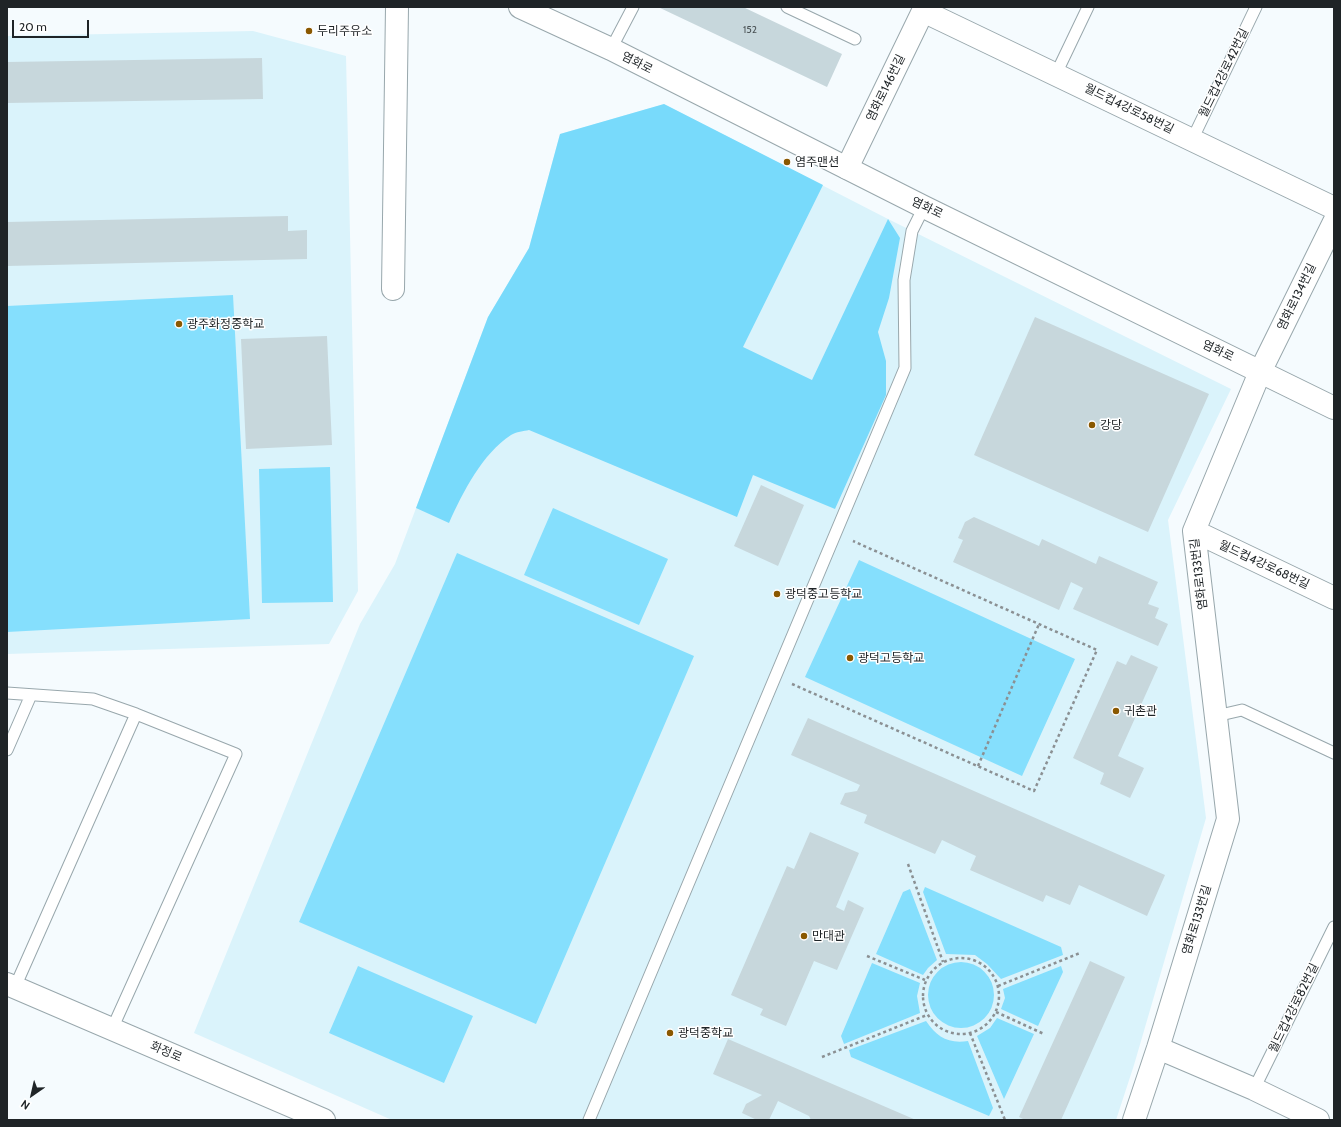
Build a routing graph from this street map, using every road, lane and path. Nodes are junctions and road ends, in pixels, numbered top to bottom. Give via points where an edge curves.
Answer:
1 (397, 7) edge
2 (520, 7) edge
3 (633, 7) edge
4 (787, 7) edge
5 (1088, 7) edge
6 (1256, 7) edge
7 (924, 9) edge
8 (855, 39) dead end
9 (611, 50) junction
10 (1056, 74) junction
11 (1192, 140) junction
12 (847, 168) junction
13 (924, 207) junction
14 (1334, 208) edge
15 (1334, 222) edge
16 (393, 289) dead end
17 (1260, 372) junction
18 (1334, 408) edge
19 (1194, 531) junction
20 (836, 533) junction
21 (1334, 598) edge
22 (1039, 624) junction
23 (775, 676) junction
24 (7, 693) edge
25 (31, 695) junction
26 (136, 714) junction
27 (1216, 716) junction
28 (7, 750) edge
29 (1334, 753) edge
30 (978, 766) junction
31 (908, 864) dead end
32 (1334, 927) edge
33 (1080, 953) dead end
34 (867, 956) dead end
35 (943, 962) junction
36 (925, 980) junction
37 (11, 986) edge
38 (998, 986) junction
39 (996, 1012) junction
40 (928, 1015) junction
41 (112, 1029) junction
42 (970, 1034) junction
43 (1044, 1034) dead end
44 (1158, 1048) junction
45 (822, 1057) dead end
46 (1254, 1089) junction
47 (1315, 1119) edge
48 (324, 1120) edge
49 (589, 1120) edge
50 (1005, 1120) edge
51 (1134, 1120) edge

1 - 16 street
2 - 9 street, 염화로
3 - 9 lane
4 - 8 lane
5 - 10 lane
6 - 11 lane, 월드컵4강로42번길
7 - 10 street, 월드컵4강로58번길
7 - 12 street, 염화로146번길
9 - 12 street, 염화로
10 - 11 street, 월드컵4강로58번길
11 - 14 street, 월드컵4강로58번길
12 - 13 street, 염화로
13 - 17 street, 염화로
13 - 20 lane via 912,231 904,280 905,368
15 - 17 street, 염화로134번길
17 - 18 street, 염화로
17 - 19 street, 염화로133번길
19 - 21 street, 월드컵4강로68번길
19 - 27 street, 염화로133번길
20 - 22 path
20 - 23 lane
22 - 30 path
22 - 30 path via 1097,650 1034,792
23 - 30 path
23 - 49 lane
24 - 25 lane
25 - 26 lane via 93,699
25 - 28 lane
26 - 37 lane
26 - 41 lane via 236,754
27 - 29 lane via 1242,710
27 - 44 street, 염화로133번길 via 1228,819
31 - 35 path
32 - 46 lane, 월드컵4강로82번길
33 - 38 path
34 - 36 path
35 - 36 path via 933,969
35 - 38 path via 954,958 976,961 986,967
36 - 40 path via 923,1004
37 - 41 street, 화정로
38 - 39 path
39 - 42 path via 985,1025
39 - 43 path
40 - 42 path via 935,1025 946,1031
40 - 45 path
41 - 48 street, 화정로
42 - 50 path
44 - 46 street
44 - 51 street, 염화로133번길
46 - 47 street

